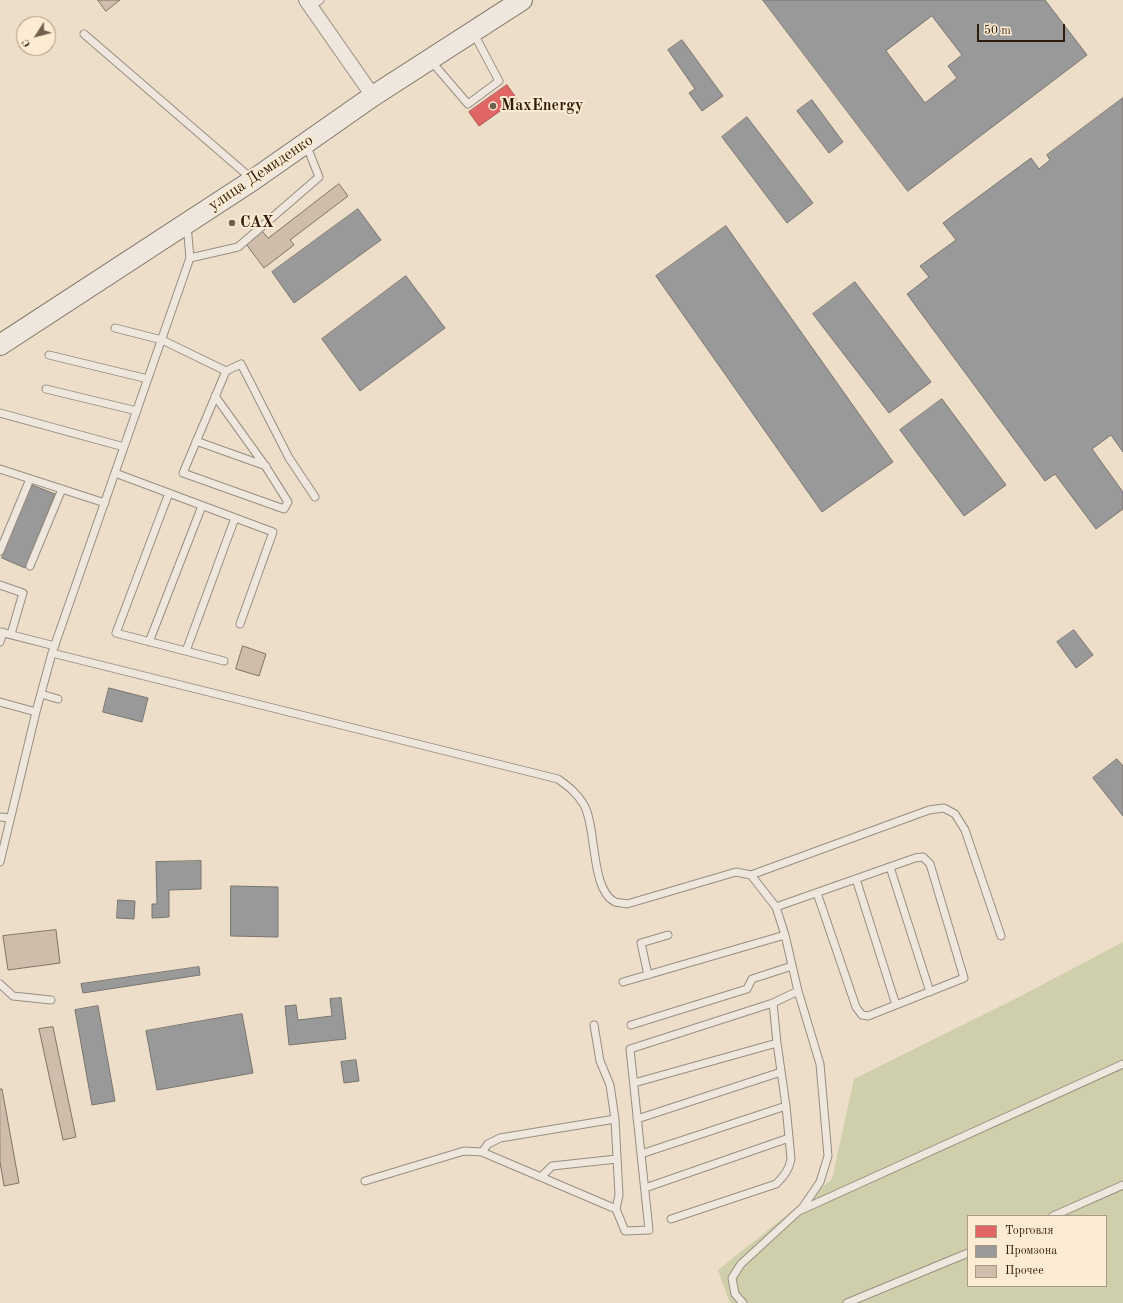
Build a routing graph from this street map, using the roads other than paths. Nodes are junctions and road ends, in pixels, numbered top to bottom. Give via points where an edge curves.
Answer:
1 (522, 0) edge
2 (312, 2) edge
3 (473, 31) junction
4 (84, 34) dead end
5 (429, 59) junction
6 (373, 96) junction
7 (306, 143) junction
8 (253, 180) junction
9 (187, 223) junction
10 (190, 258) junction
11 (115, 328) dead end
12 (162, 340) junction
13 (0, 345) edge
14 (49, 355) dead end
15 (226, 371) junction
16 (148, 379) junction
17 (46, 388) dead end
18 (215, 396) junction
19 (137, 411) junction
20 (0, 413) edge
21 (196, 441) junction
22 (124, 446) junction
23 (266, 466) junction
24 (0, 469) edge
25 (115, 473) junction
26 (30, 479) junction
27 (62, 489) junction
28 (169, 493) junction
29 (315, 498) dead end
30 (105, 503) junction
31 (202, 506) junction
32 (235, 518) junction
33 (0, 551) edge
34 (30, 566) dead end
35 (0, 585) edge
36 (240, 624) dead end
37 (1, 632) edge
38 (11, 634) junction
39 (0, 642) edge
40 (150, 642) junction
41 (53, 649) junction
42 (186, 651) junction
43 (224, 662) dead end
44 (41, 694) junction
45 (58, 699) dead end
46 (0, 702) edge
47 (36, 712) junction
48 (0, 817) edge
49 (10, 818) junction
50 (0, 862) edge
51 (890, 867) junction
52 (751, 875) junction
53 (856, 879) junction
54 (817, 893) junction
55 (776, 907) junction
56 (668, 935) dead end
57 (785, 935) junction
58 (1001, 936) dead end
59 (792, 966) junction
60 (648, 975) junction
61 (623, 982) dead end
62 (0, 984) edge
63 (798, 991) junction
64 (930, 992) junction
65 (51, 1000) dead end
66 (772, 1003) junction
67 (896, 1005) junction
68 (594, 1025) dead end
69 (631, 1025) dead end
70 (777, 1043) junction
71 (1123, 1064) edge
72 (781, 1072) junction
73 (634, 1083) junction
74 (786, 1106) junction
75 (615, 1119) junction
76 (637, 1119) junction
77 (788, 1138) junction
78 (482, 1152) junction
79 (641, 1154) junction
80 (617, 1158) junction
81 (541, 1177) junction
82 (365, 1181) dead end
83 (1123, 1185) edge
84 (645, 1188) junction
85 (616, 1209) junction
86 (799, 1211) junction
87 (1055, 1215) edge
88 (671, 1219) dead end
89 (967, 1253) edge
90 (743, 1303) edge
91 (847, 1303) edge

1 - 3 main road, улица Демиденко
2 - 6 street
3 - 5 main road, улица Демиденко
3 - 5 lane via 499,81 468,104
4 - 8 lane
5 - 6 main road, улица Демиденко
6 - 7 main road, улица Демиденко
7 - 8 main road, улица Демиденко
7 - 10 lane via 319,177 238,247
8 - 9 main road, улица Демиденко
9 - 10 lane
9 - 13 main road, улица Демиденко
10 - 12 lane
11 - 12 lane
12 - 15 lane
12 - 16 lane
14 - 16 lane
15 - 18 lane
15 - 29 lane via 241,364 289,458
16 - 19 lane
17 - 19 lane
18 - 21 lane
18 - 23 lane
19 - 22 lane
20 - 22 lane
21 - 23 lane
21 - 23 lane via 183,473 284,509 288,502
22 - 25 lane
24 - 26 lane
25 - 28 lane
25 - 30 lane
26 - 27 lane
26 - 33 lane
27 - 30 lane
27 - 34 lane
28 - 31 lane
28 - 40 lane via 116,633
30 - 41 lane
31 - 32 lane
31 - 40 lane
32 - 36 lane via 273,532
32 - 42 lane
35 - 38 lane via 23,593
37 - 38 lane
37 - 39 lane
38 - 41 lane
40 - 42 lane
41 - 44 lane
41 - 52 lane via 558,779 573,790 584,806 600,882 615,902 627,904 736,872
42 - 43 lane
44 - 45 lane
44 - 47 lane
46 - 47 lane
47 - 49 lane
48 - 49 lane
49 - 50 lane
51 - 53 lane
51 - 64 lane
51 - 64 lane via 923,857 930,864 964,978
52 - 55 lane
52 - 58 lane via 929,810 944,808 956,814 965,830
53 - 54 lane
53 - 67 lane
54 - 55 lane
54 - 67 lane via 856,1007 862,1015 868,1016
55 - 57 lane
56 - 60 lane via 641,944
57 - 59 lane
57 - 60 lane
59 - 63 lane
59 - 69 lane via 752,979 747,989
60 - 61 lane
62 - 65 lane via 13,996
63 - 66 lane
63 - 86 lane via 820,1064 828,1156 820,1182
64 - 67 lane
66 - 70 lane
66 - 73 lane via 630,1049
68 - 75 lane via 600,1061 610,1086
70 - 72 lane
70 - 73 lane
71 - 86 lane
72 - 74 lane
72 - 76 lane
73 - 76 lane
74 - 77 lane
74 - 79 lane
75 - 78 lane via 500,1138 488,1144
75 - 80 lane
76 - 79 lane
77 - 84 lane
77 - 88 lane via 790,1167 776,1184
78 - 81 lane
78 - 82 lane via 464,1151
79 - 84 lane
80 - 81 lane via 552,1166
80 - 85 lane via 619,1195
81 - 85 lane
83 - 87 lane
84 - 85 lane via 650,1230 625,1231
86 - 90 lane via 738,1268 732,1278 735,1294
89 - 91 lane

